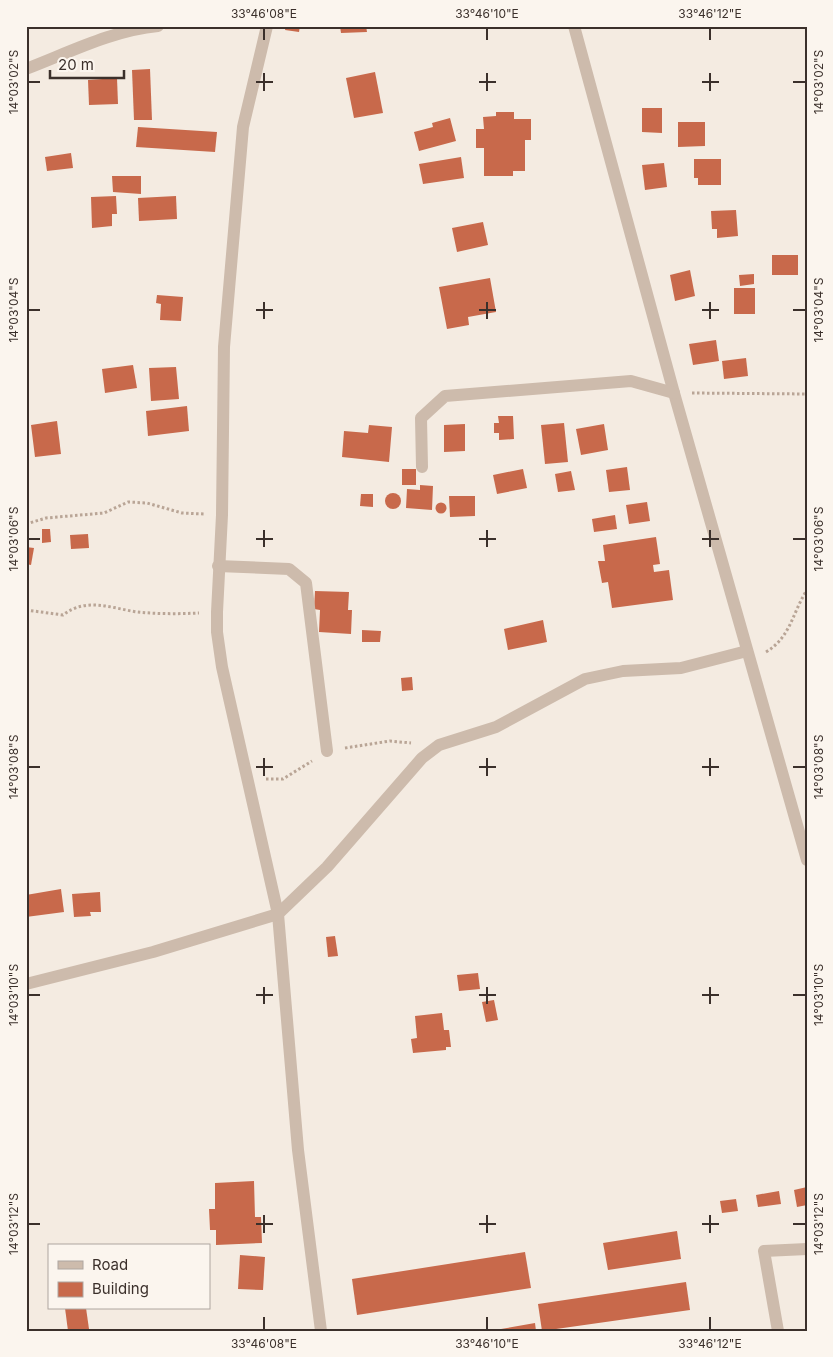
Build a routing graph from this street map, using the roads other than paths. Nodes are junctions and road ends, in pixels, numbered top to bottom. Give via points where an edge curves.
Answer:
1 (158, 26) edge
2 (267, 26) edge
3 (574, 26) edge
4 (26, 69) edge
5 (674, 393) junction
6 (422, 467) dead end
7 (218, 566) junction
8 (749, 656) junction
9 (328, 750) dead end
10 (807, 860) edge
11 (278, 914) junction
12 (26, 984) edge
13 (807, 1249) edge
14 (321, 1331) edge
15 (778, 1331) edge

1 - 4 street via 111,36
2 - 7 street via 243,126 224,347 222,515
3 - 5 street
5 - 6 street via 631,381 445,396 420,418
5 - 8 street
7 - 9 street via 288,569 306,583
7 - 11 street via 217,632 222,667
8 - 10 street
8 - 11 street via 681,668 623,671 585,679 496,727 439,745 422,758 327,867
11 - 12 street via 153,952
11 - 14 street via 298,1150
13 - 15 street via 764,1251

